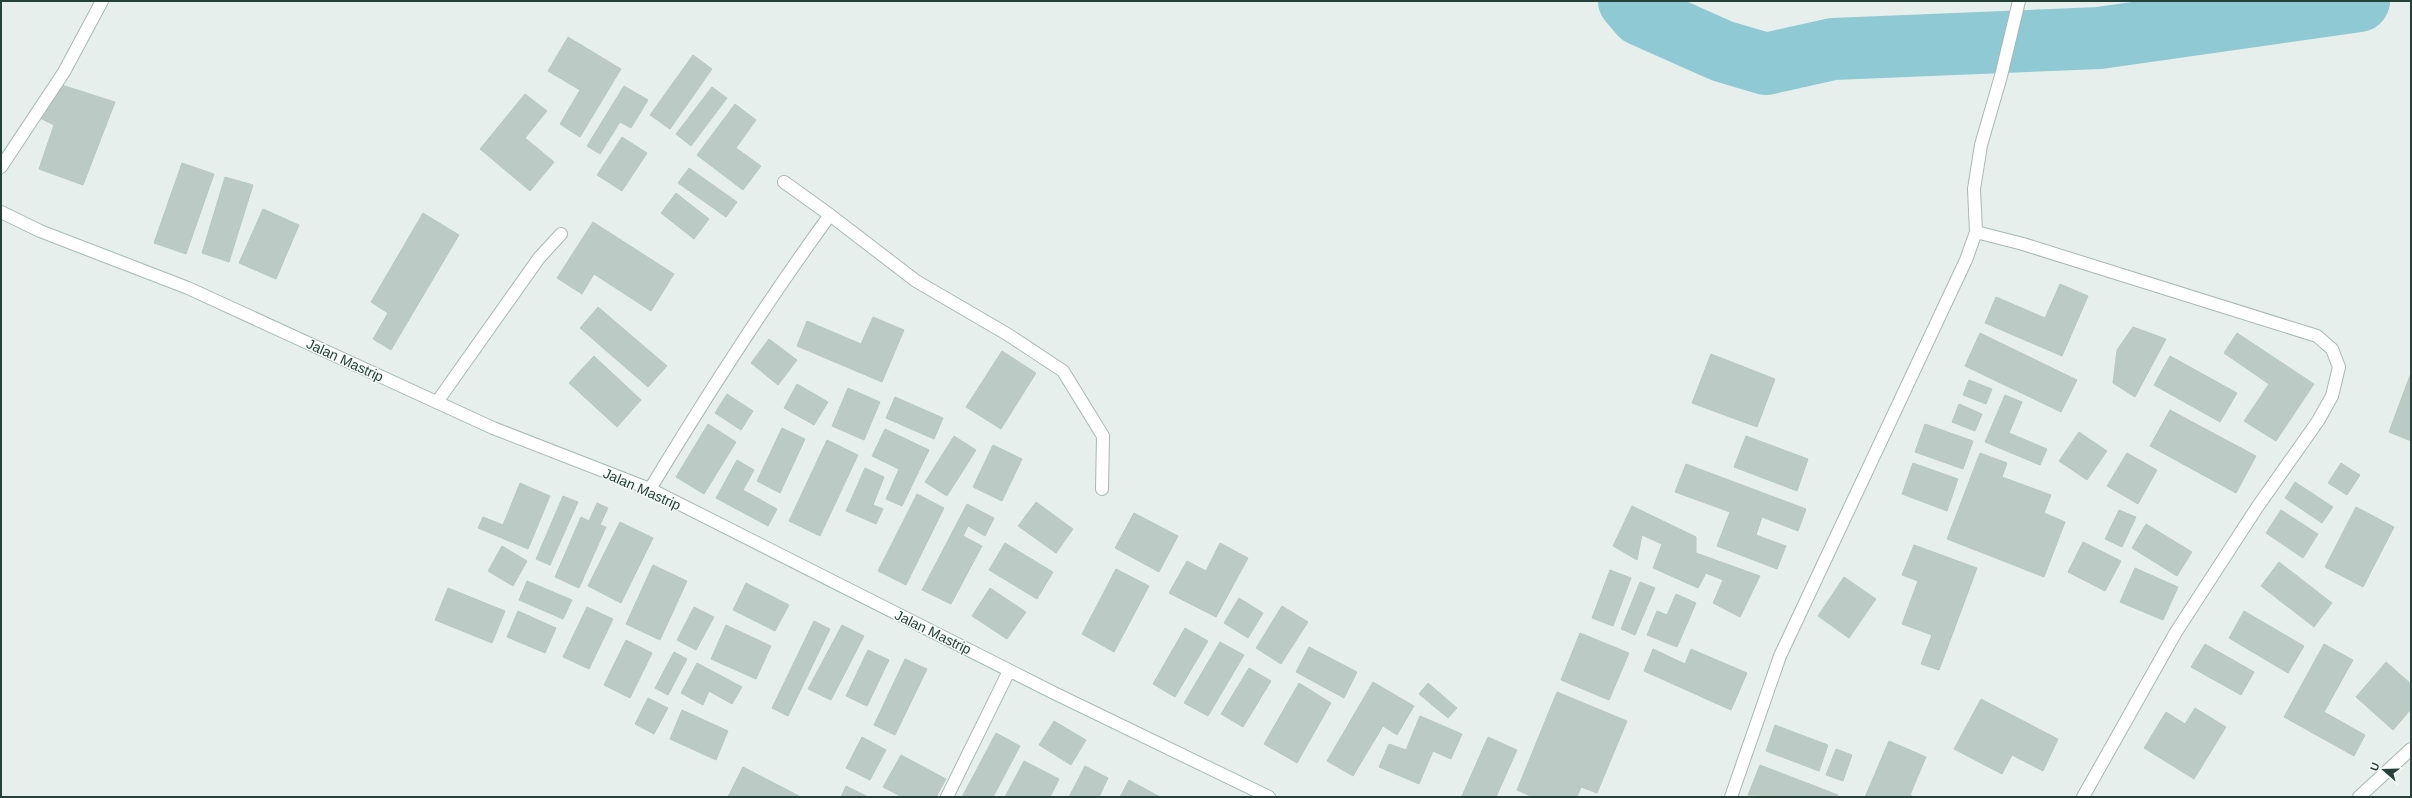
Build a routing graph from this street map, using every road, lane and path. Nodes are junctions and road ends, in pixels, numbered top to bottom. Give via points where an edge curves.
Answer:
1 (102, 1) edge
2 (2019, 1) edge
3 (1, 167) edge
4 (784, 182) dead end
5 (1, 212) edge
6 (830, 216) junction
7 (1976, 232) junction
8 (560, 234) dead end
9 (437, 402) junction
10 (1102, 489) dead end
11 (650, 490) junction
12 (1009, 671) junction
13 (2411, 749) edge
14 (947, 797) edge
15 (1270, 797) edge
16 (1731, 797) edge
17 (2083, 797) edge
18 (2359, 797) edge

1 - 3 street via 64,72
2 - 7 street via 1980,152 1974,189
4 - 6 street
5 - 9 street, Jalan Mastrip via 40,232 188,288
6 - 10 street via 916,281 1007,334 1063,371 1103,436
6 - 11 street via 794,264 713,385
7 - 16 street via 1966,260 1780,656
7 - 17 street via 2023,244 2317,336 2332,349 2339,367 2332,396 2318,421 2258,506 2176,632
8 - 9 street via 539,258
9 - 11 street, Jalan Mastrip via 493,428
11 - 12 street, Jalan Mastrip
12 - 14 street
12 - 15 street, Jalan Mastrip
13 - 18 street

